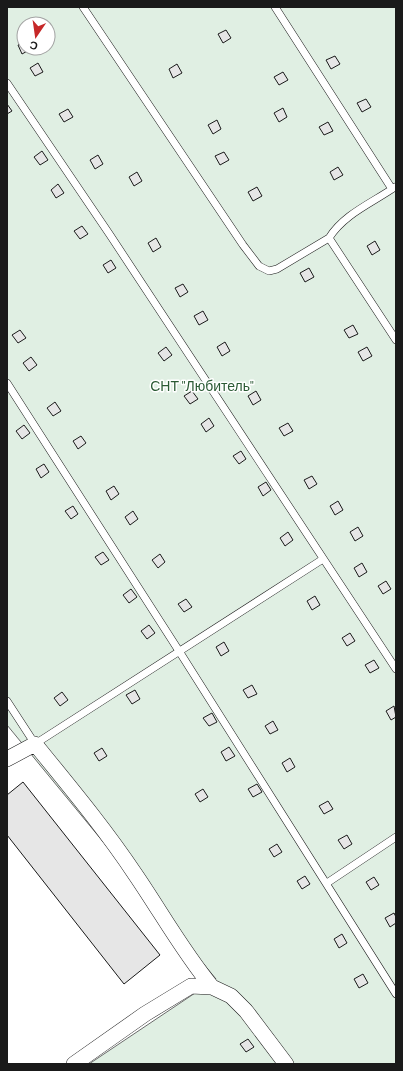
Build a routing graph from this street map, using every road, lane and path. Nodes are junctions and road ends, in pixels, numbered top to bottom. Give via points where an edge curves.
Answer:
1 (82, 7) edge
2 (274, 7) edge
3 (7, 83) edge
4 (394, 187) edge
5 (329, 238) junction
6 (396, 340) edge
7 (7, 383) edge
8 (323, 559) junction
9 (179, 651) junction
10 (396, 669) edge
11 (7, 701) edge
12 (35, 744) junction
13 (7, 759) edge
14 (396, 837) edge
15 (327, 883) junction
16 (212, 987) junction
17 (396, 994) edge
18 (74, 1064) edge
19 (286, 1064) edge

1 - 5 lane via 259,266 269,271 276,269
2 - 4 lane
3 - 8 lane
4 - 5 lane via 342,222
5 - 6 lane
7 - 9 lane
8 - 9 lane
8 - 10 lane
9 - 12 lane
9 - 15 lane
11 - 12 lane
12 - 13 street
12 - 16 street via 92,813 197,969
14 - 15 lane
15 - 17 lane
16 - 18 street via 191,986 145,1014
16 - 19 street via 231,996 246,1011

